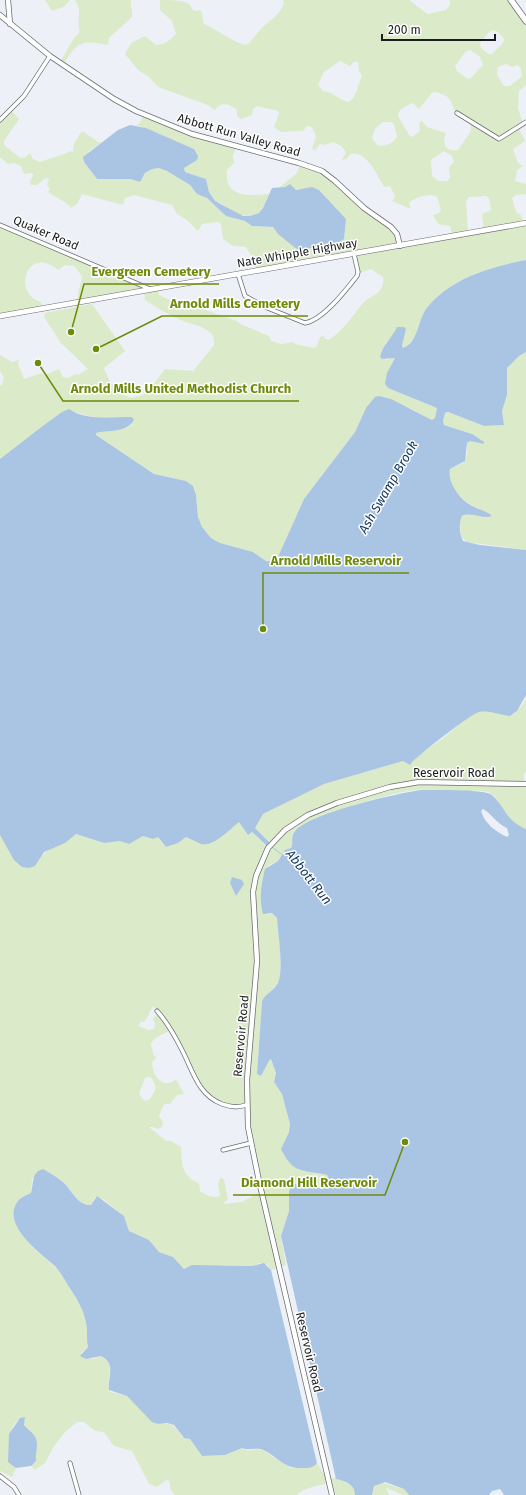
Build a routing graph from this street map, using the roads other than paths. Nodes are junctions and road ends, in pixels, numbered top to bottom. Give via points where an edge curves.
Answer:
1 (8, 0) edge
2 (511, 0) edge
3 (0, 15) edge
4 (526, 21) edge
5 (10, 24) junction
6 (50, 56) junction
7 (457, 113) dead end
8 (0, 120) edge
9 (526, 122) edge
10 (526, 224) edge
11 (0, 225) edge
12 (400, 246) junction
13 (354, 254) junction
14 (238, 274) junction
15 (151, 289) junction
16 (0, 316) edge
17 (526, 784) edge
18 (158, 1011) dead end
19 (246, 1105) junction
20 (251, 1143) junction
21 (223, 1150) dead end
22 (70, 1463) dead end
23 (0, 1476) edge
24 (331, 1493) edge
25 (19, 1494) edge
26 (13, 1495) edge
27 (79, 1495) edge

1 - 5 street
2 - 4 main road
3 - 5 street, Abbott Run Valley Road
5 - 6 street, Abbott Run Valley Road
6 - 8 street via 24,96
6 - 12 street, Abbott Run Valley Road via 120,102 150,117 192,134 316,168 391,227 397,234
7 - 9 street via 499,139
10 - 12 main road, Nate Whipple Highway
11 - 15 street, Quaker Road
12 - 13 main road, Nate Whipple Highway
13 - 14 main road, Nate Whipple Highway
13 - 14 street via 357,276 321,315 311,322 305,323 245,296
14 - 15 main road, Nate Whipple Highway
15 - 16 main road, Nate Whipple Highway
17 - 19 street, Reservoir Road via 419,782 390,787 337,802 308,815 272,842 257,872 253,892 257,961
18 - 19 street via 171,1028 188,1066 204,1093 231,1107
19 - 20 street, Reservoir Road
20 - 21 street
20 - 24 street, Reservoir Road
22 - 27 street
23 - 25 street
25 - 26 street

